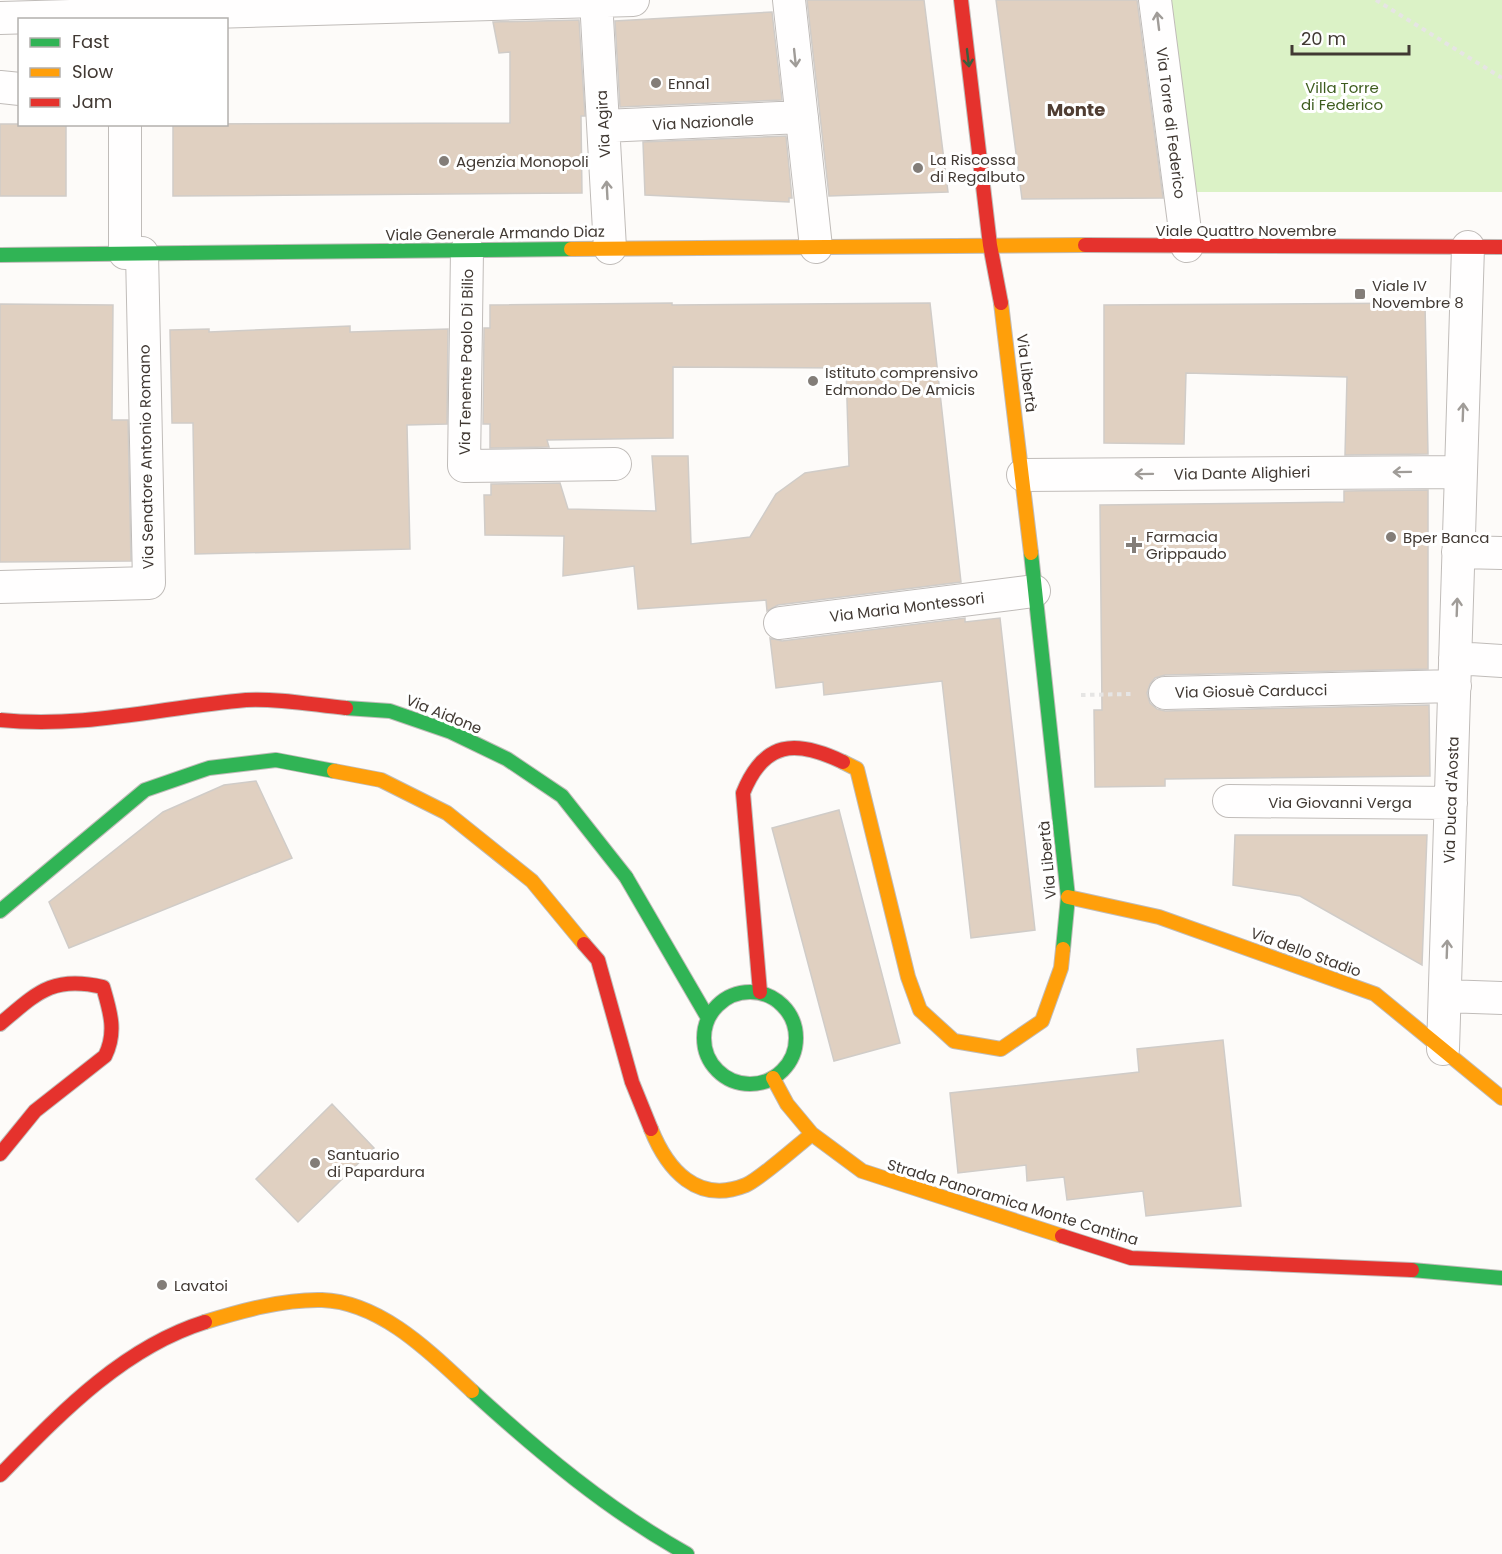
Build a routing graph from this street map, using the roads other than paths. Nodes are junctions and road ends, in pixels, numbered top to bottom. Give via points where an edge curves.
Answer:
1 (633, 0) edge
2 (789, 0) edge
3 (961, 0) edge
4 (1155, 0) edge
5 (596, 1) edge
6 (389, 4) edge
7 (140, 7) edge
8 (0, 18) edge
9 (0, 87) edge
10 (18, 88) edge
11 (802, 117) junction
12 (125, 126) edge
13 (604, 126) junction
14 (990, 245) junction
15 (1187, 246) junction
16 (816, 247) junction
17 (1468, 247) junction
18 (1502, 247) edge
19 (609, 248) junction
20 (467, 250) junction
21 (134, 253) junction
22 (0, 255) edge
23 (615, 464) dead end
24 (1461, 472) junction
25 (1023, 475) junction
26 (1458, 552) junction
27 (1502, 553) edge
28 (0, 587) edge
29 (1034, 591) junction
30 (780, 623) dead end
31 (1502, 661) edge
32 (1455, 672) junction
33 (1165, 693) road end
34 (0, 720) edge
35 (1229, 801) dead end
36 (1451, 803) junction
37 (1068, 897) junction
38 (0, 911) edge
39 (760, 992) junction
40 (1445, 996) junction
41 (1502, 998) edge
42 (708, 1018) junction
43 (0, 1024) edge
44 (1443, 1049) junction
45 (773, 1078) junction
46 (1502, 1098) edge
47 (812, 1134) junction
48 (0, 1154) edge
49 (1502, 1278) edge
50 (0, 1475) edge
51 (687, 1554) edge

1 - 5 street
2 -> 11 street
3 -> 14 street, Via Libertà
15 -> 4 street, Via Torre di Federico
5 - 6 street
5 - 13 street, Via Agira
6 - 7 street
7 - 8 street
9 - 10 street
11 - 13 street, Via Nazionale
11 - 16 street
12 - 21 street, Via Senatore Antonio Romano
19 -> 13 street, Via Agira
14 - 15 street, Viale Quattro Novembre
14 - 16 street, Viale Generale Armando Diaz
14 - 25 street, Via Libertà via 999,285
15 - 17 street, Viale Quattro Novembre
16 - 19 street, Viale Generale Armando Diaz
17 - 18 street, Viale Quattro Novembre
24 -> 17 street, Via Duca d'Aosta
19 - 20 street, Viale Generale Armando Diaz
20 - 21 street, Viale Generale Armando Diaz
20 - 23 street, Via Tenente Paolo Di Bilio via 464,466
21 - 22 street, Viale Generale Armando Diaz
21 - 28 street, Via Senatore Antonio Romano via 149,584
24 -> 25 street, Via Dante Alighieri
24 - 26 street, Via Duca d'Aosta
25 - 29 street, Via Libertà
26 - 27 street
32 -> 26 street, Via Duca d'Aosta
29 - 30 street, Via Maria Montessori
29 - 37 street, Via Libertà
31 - 32 street, Via Giosuè Carducci
32 - 33 street, Via Giosuè Carducci
32 - 36 street, Via Duca d'Aosta
34 - 42 street, Via Aidone, bridge via 94,720 249,700 390,711 451,732 507,759 562,796 626,877
35 - 36 street, Via Giovanni Verga
40 -> 36 street, Via Duca d'Aosta
37 - 39 street, Via Libertà via 1061,968 1042,1021 1001,1049 954,1041 920,1010 908,976 857,769 824,751 784,747 757,764 743,793
37 - 44 street, Via dello Stadio via 1159,917 1375,994
38 - 47 street via 145,790 209,768 276,760 381,780 447,813 532,881 598,960 632,1082 661,1154 682,1178 710,1191 746,1185
39 - 42 street via 729,996
39 - 45 street via 784,1006 795,1031 791,1058
40 - 41 street
40 - 44 street, Via Duca d'Aosta
42 - 45 street via 704,1047 718,1072 744,1084
43 - 48 street via 49,985 79,980 102,987 111,1010 113,1038 104,1060 26,1119
44 - 46 street, Via dello Stadio
45 - 47 street, Strada Panoramica Monte Cantina via 787,1104
47 - 49 street, Strada Panoramica Monte Cantina via 862,1171 1131,1258 1399,1269
50 - 51 street via 66,1407 116,1366 181,1329 241,1310 323,1300 387,1321 602,1500

